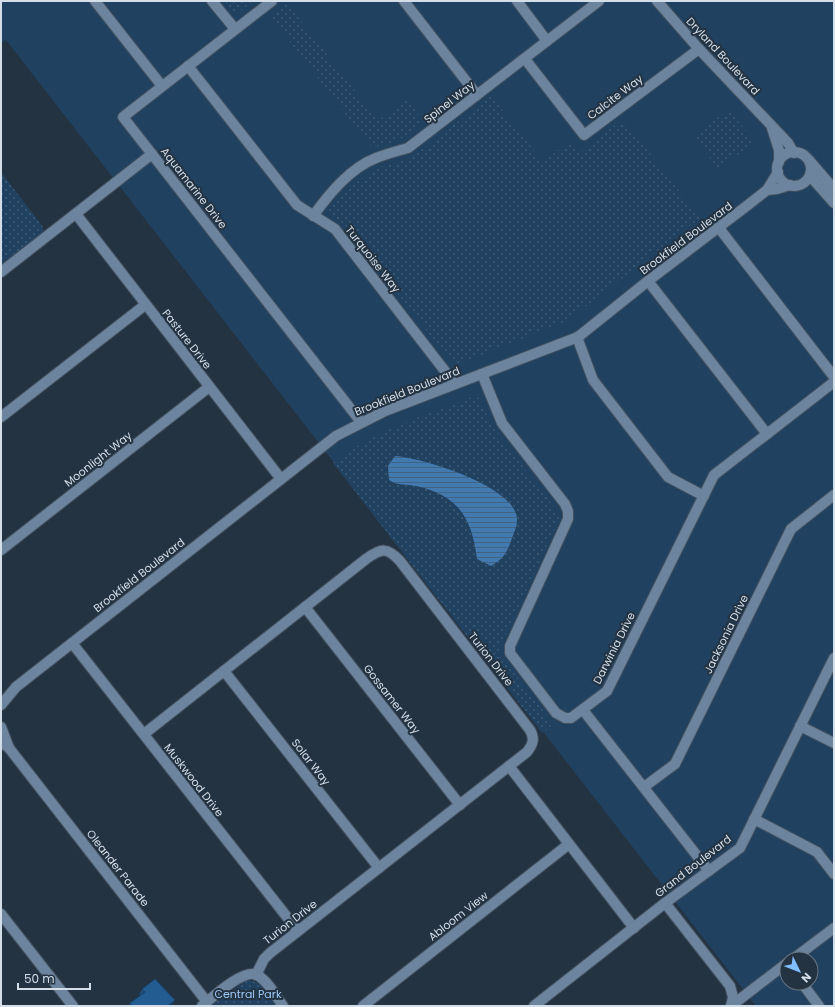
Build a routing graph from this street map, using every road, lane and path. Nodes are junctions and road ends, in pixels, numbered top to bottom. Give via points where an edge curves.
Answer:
1 (95, 1) edge
2 (212, 1) edge
3 (272, 1) edge
4 (404, 1) edge
5 (517, 1) edge
6 (599, 1) edge
7 (657, 1) edge
8 (235, 30) junction
9 (548, 41) junction
10 (699, 49) junction
11 (525, 59) junction
12 (188, 66) junction
13 (162, 86) junction
14 (477, 95) junction
15 (772, 126) junction
16 (794, 153) junction
17 (152, 154) junction
18 (807, 158) junction
19 (779, 167) junction
20 (810, 176) junction
21 (790, 185) junction
22 (834, 188) edge
23 (767, 190) junction
24 (834, 203) edge
25 (76, 214) junction
26 (313, 216) junction
27 (719, 228) junction
28 (1, 272) edge
29 (648, 281) junction
30 (145, 305) junction
31 (577, 337) junction
32 (482, 374) junction
33 (834, 377) edge
34 (834, 382) edge
35 (455, 384) junction
36 (209, 387) junction
37 (1, 417) edge
38 (361, 422) junction
39 (767, 434) junction
40 (281, 479) junction
41 (834, 495) edge
42 (704, 496) junction
43 (1, 550) edge
44 (305, 607) junction
45 (72, 643) junction
46 (834, 658) edge
47 (224, 671) junction
48 (16, 687) junction
49 (1, 695) edge
50 (1, 705) edge
51 (583, 710) junction
52 (800, 726) junction
53 (1, 727) edge
54 (144, 734) junction
55 (834, 743) edge
56 (5, 745) edge
57 (509, 766) junction
58 (644, 787) junction
59 (460, 805) junction
60 (754, 819) junction
61 (569, 844) junction
62 (379, 868) junction
63 (709, 871) junction
64 (834, 874) edge
65 (665, 903) junction
66 (1, 914) edge
67 (634, 928) junction
68 (834, 928) edge
69 (298, 931) junction
70 (804, 951) edge
71 (779, 970) edge
72 (256, 975) junction
73 (808, 991) edge
74 (205, 1004) edge
75 (73, 1006) edge
76 (284, 1006) edge
77 (363, 1006) edge
78 (534, 1006) edge
79 (731, 1006) edge
80 (820, 1006) edge

1 - 13 street
2 - 8 street
3 - 8 street, Aquamarine Drive
4 - 14 street
5 - 9 street
6 - 9 street, Spinel Way
7 - 10 street, Dryland Boulevard
8 - 12 street, Aquamarine Drive
9 - 11 street, Spinel Way
10 - 11 street, Calcite Way via 584,135
10 - 15 street, Dryland Boulevard
11 - 14 street, Spinel Way
12 - 13 street, Aquamarine Drive
12 - 26 street, Turquoise Way via 297,205
13 - 17 street, Aquamarine Drive via 123,117
14 - 26 street, Spinel Way via 408,148 375,158 364,165 332,190
15 - 16 street, Dryland Boulevard
15 - 19 street, Dryland Boulevard via 779,150
16 - 18 street
16 - 19 street via 785,155
17 - 25 street
17 - 38 street, Aquamarine Drive
18 - 20 street via 811,167
18 - 22 street
19 - 21 street via 782,180
19 - 23 street, Brookfield Boulevard
20 - 21 street via 804,183
20 - 24 street
21 - 23 street, Brookfield Boulevard
23 - 27 street, Brookfield Boulevard
25 - 28 street
25 - 30 street, Pasture Drive
26 - 35 street, Turquoise Way via 335,229
27 - 29 street, Brookfield Boulevard
27 - 33 street
29 - 31 street, Brookfield Boulevard
29 - 39 street
30 - 36 street, Pasture Drive
30 - 37 street
31 - 32 street, Brookfield Boulevard
31 - 42 street via 593,380 668,477
32 - 35 street, Brookfield Boulevard
32 - 51 street, Darwinia Drive via 502,422 568,511 568,519 510,646 510,653 556,713 571,718
34 - 39 street, Darwinia Drive
35 - 38 street, Brookfield Boulevard
36 - 40 street, Pasture Drive
36 - 43 street, Moonlight Way
38 - 40 street, Brookfield Boulevard via 336,436
39 - 42 street, Darwinia Drive via 714,475
40 - 45 street, Brookfield Boulevard
41 - 58 street, Jacksonia Drive via 792,529 675,764
42 - 51 street, Darwinia Drive via 607,691
44 - 47 street, Turion Drive
44 - 57 street, Turion Drive via 376,552 389,551 394,554 530,730 533,736 530,748
44 - 59 street, Gossamer Way
45 - 48 street, Brookfield Boulevard
45 - 54 street, Muskwood Drive
46 - 52 street, Grand Boulevard
47 - 54 street, Turion Drive
47 - 62 street, Solar Way
48 - 49 street, Brookfield Boulevard
48 - 50 street, Brookfield Boulevard
51 - 58 street
52 - 55 street
52 - 60 street, Grand Boulevard
53 - 56 street, Oleander Parade
54 - 69 street, Muskwood Drive
56 - 74 street, Oleander Parade
57 - 59 street, Turion Drive
57 - 61 street
58 - 63 street
59 - 62 street, Turion Drive
60 - 63 street, Grand Boulevard via 740,848
60 - 64 street via 818,852
61 - 67 street
61 - 77 street, Abloom View
62 - 69 street, Turion Drive
63 - 65 street, Grand Boulevard
65 - 67 street, Grand Boulevard
65 - 79 street via 730,986 733,997
66 - 75 street
67 - 78 street, Grand Boulevard
68 - 70 street
69 - 72 street, Turion Drive via 264,959
71 - 79 street
72 - 74 street via 244,975
72 - 76 street
73 - 80 street

